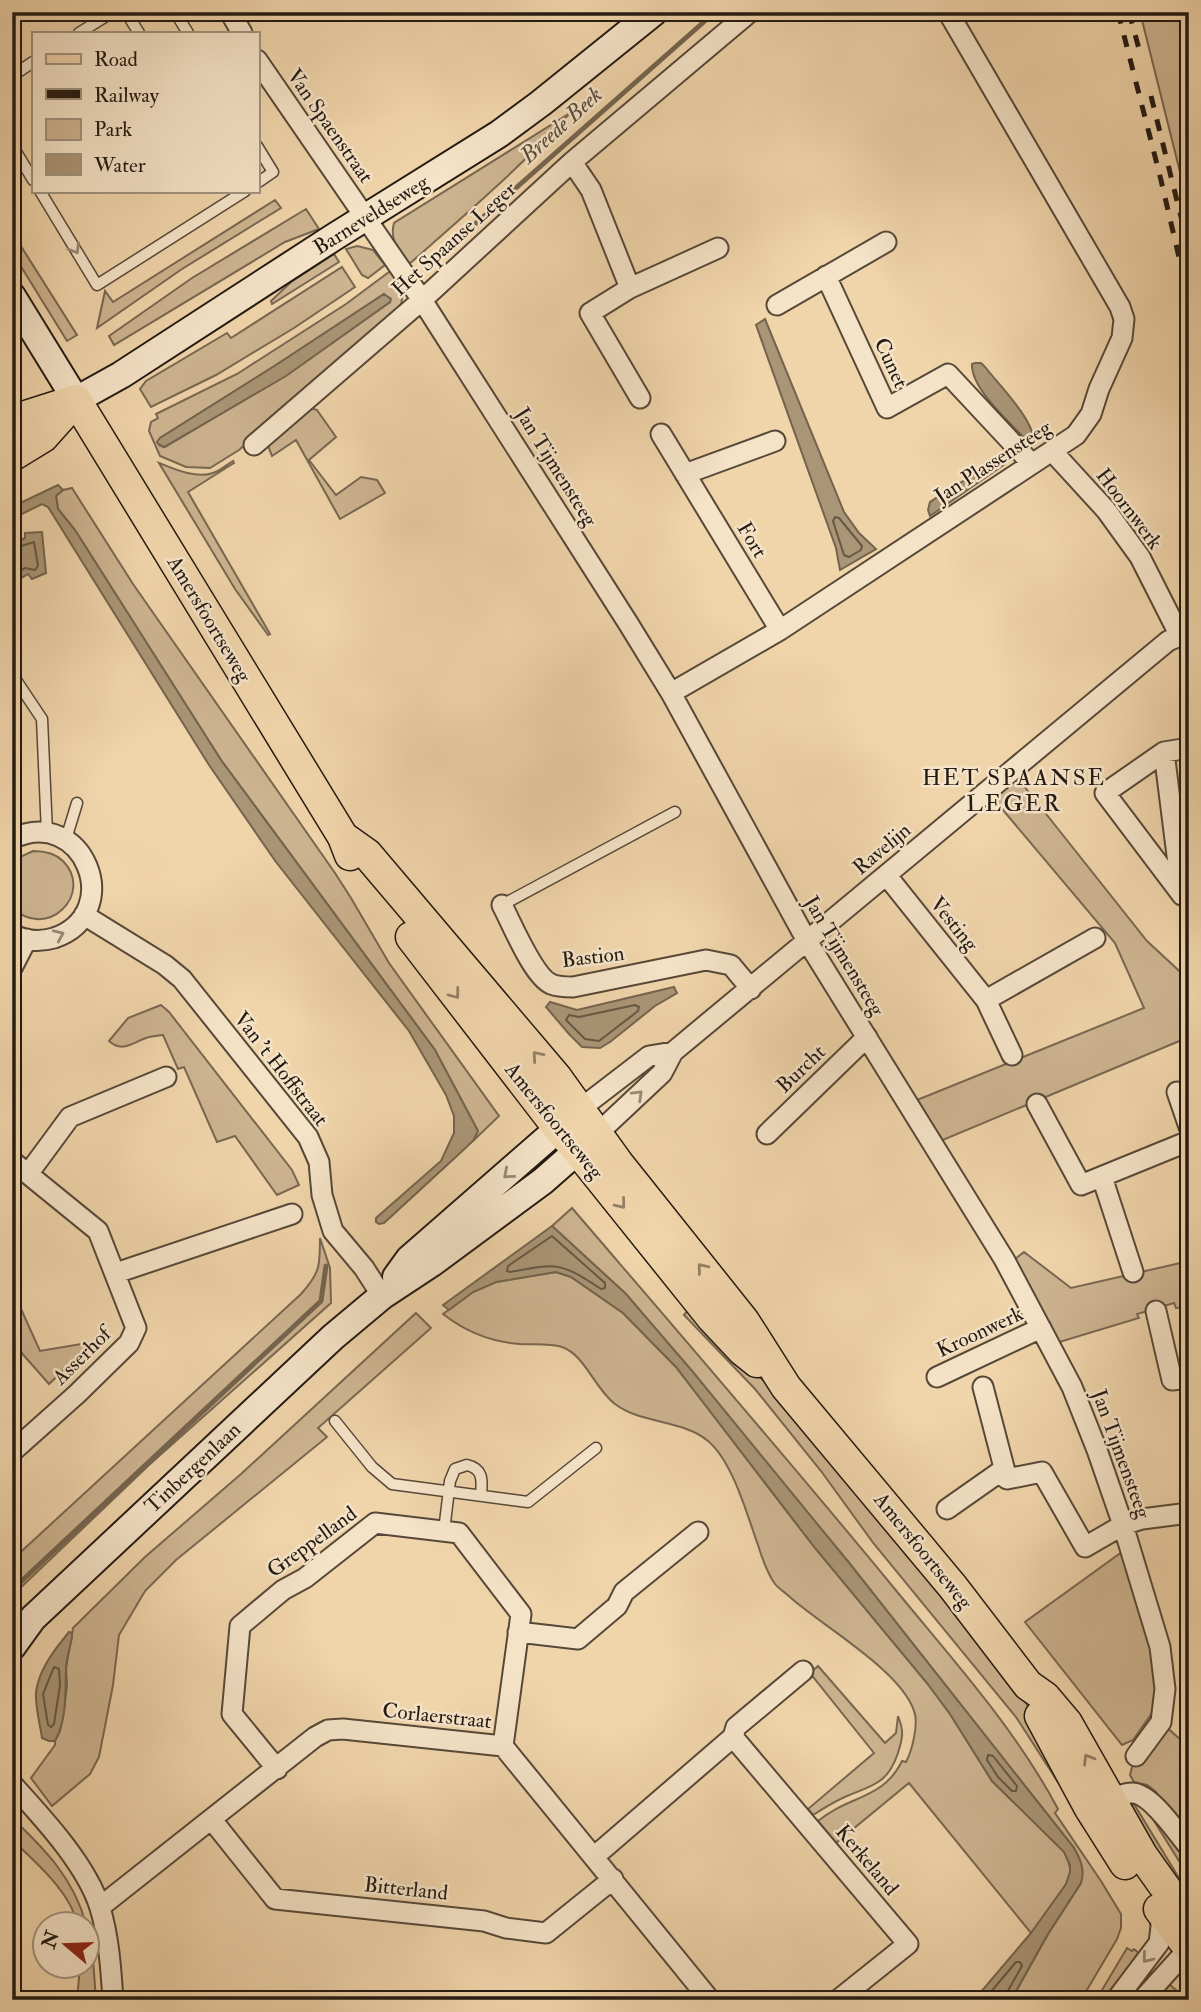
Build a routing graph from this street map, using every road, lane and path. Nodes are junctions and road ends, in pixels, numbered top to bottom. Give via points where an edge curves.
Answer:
1 (115, 12) edge
2 (126, 12) edge
3 (175, 12) edge
4 (230, 12) edge
5 (654, 12) edge
6 (750, 12) edge
7 (948, 12) edge
8 (81, 32) edge
9 (138, 32) edge
10 (187, 32) edge
11 (241, 32) edge
12 (32, 63) edge
13 (259, 63) edge
14 (12, 76) edge
15 (12, 145) edge
16 (259, 149) edge
17 (572, 162) junction
18 (32, 178) edge
19 (259, 182) edge
20 (41, 192) edge
21 (241, 192) edge
22 (366, 217) junction
23 (886, 242) dead end
24 (718, 248) dead end
25 (826, 276) junction
26 (630, 288) junction
27 (12, 296) edge
28 (422, 300) junction
29 (777, 305) dead end
30 (640, 398) dead end
31 (76, 400) junction
32 (12, 425) edge
33 (661, 433) dead end
34 (775, 441) dead end
35 (254, 445) dead end
36 (1052, 451) junction
37 (12, 456) edge
38 (1032, 464) junction
39 (685, 474) junction
40 (780, 630) junction
41 (1184, 636) edge
42 (12, 674) edge
43 (671, 693) junction
44 (1189, 748) edge
45 (1164, 752) junction
46 (77, 803) dead end
47 (675, 813) dead end
48 (40, 832) junction
49 (12, 839) edge
50 (66, 839) junction
51 (887, 876) junction
52 (502, 905) joint
53 (84, 915) junction
54 (20, 937) edge
55 (1096, 938) dead end
56 (807, 941) junction
57 (12, 968) edge
58 (751, 989) junction
59 (986, 1000) junction
60 (867, 1037) junction
61 (673, 1052) junction
62 (1012, 1055) dead end
63 (166, 1077) dead end
64 (1177, 1092) dead end
65 (1037, 1104) dead end
66 (1189, 1127) edge
67 (579, 1131) junction
68 (767, 1134) dead end
69 (1189, 1141) edge
70 (12, 1161) edge
71 (28, 1174) junction
72 (1102, 1177) junction
73 (292, 1214) dead end
74 (1133, 1272) dead end
75 (116, 1273) junction
76 (382, 1296) junction
77 (1156, 1311) dead end
78 (1041, 1328) junction
79 (937, 1377) dead end
80 (1189, 1378) edge
81 (983, 1387) dead end
82 (335, 1421) dead end
83 (596, 1448) dead end
84 (12, 1452) edge
85 (1004, 1469) junction
86 (449, 1491) junction
87 (481, 1495) junction
88 (947, 1509) dead end
89 (1189, 1513) edge
90 (1123, 1525) junction
91 (444, 1531) junction
92 (698, 1532) dead end
93 (518, 1632) junction
94 (12, 1647) edge
95 (803, 1671) dead end
96 (733, 1737) junction
97 (503, 1746) junction
98 (1136, 1756) dead end
99 (276, 1769) junction
100 (12, 1784) edge
101 (1100, 1802) junction
102 (212, 1820) junction
103 (1189, 1847) edge
104 (595, 1856) junction
105 (613, 1879) junction
106 (100, 1908) junction
107 (1160, 1910) junction
108 (1189, 1921) edge
109 (1189, 1948) edge
110 (113, 2000) edge
111 (710, 2000) edge
112 (838, 2000) edge
113 (1116, 2000) edge
114 (1142, 2000) edge

1 - 8 lane
2 - 9 lane
3 - 10 lane
4 - 11 street
5 - 22 street, Barneveldseweg via 499,134
6 - 17 street, Het Spaanse Leger
7 - 36 street, Jan Plassensteeg via 1124,319 1122,338 1091,414 1076,435
12 - 14 lane
13 - 22 street, Van Spaenstraat
15 - 18 lane
16 - 19 lane via 274,172
17 - 26 street via 591,190
17 - 28 street, Het Spaanse Leger
20 -> 21 lane via 97,285
22 - 28 street, Jan Tijmensteeg
22 - 31 street, Barneveldseweg
23 - 25 street
24 - 26 street
25 - 29 street
25 - 38 street, Cunet via 887,408 948,374
26 - 30 street via 590,313
27 - 31 street
28 - 35 street, Het Spaanse Leger
28 - 43 street, Jan Tijmensteeg
31 - 32 main road
31 - 37 main road via 43,437
31 - 67 main road, Amersfoortseweg via 342,837 367,854 556,1078
33 - 39 street, Fort
34 - 39 street
36 - 38 street, Jan Plassensteeg
36 - 41 street, Hoornwerk via 1106,510 1140,558
38 - 40 street, Jan Plassensteeg
39 - 40 street, Fort
40 - 43 street, Jan Plassensteeg
41 - 51 street, Ravelijn via 1168,641
42 - 48 lane via 41,719
43 - 56 street, Jan Tijmensteeg
44 - 45 street
45 - 45 street via 1166,765 1182,895 1105,793
46 - 50 lane
47 - 52 lane, Bastion
48 - 49 street
48 - 50 street
50 - 53 street via 82,854 91,873 92,895
51 - 56 street, Ravelijn
51 - 59 street, Vesting
52 - 58 street, Bastion via 538,974 550,984 573,987 706,960 731,965
54 -> 53 street via 38,941 60,936
53 - 76 street, Van 't Hoffstraat via 182,979 308,1137 319,1162 321,1195 332,1231
54 - 57 street
55 - 59 street
56 - 58 street, Ravelijn
56 - 60 street, Jan Tijmensteeg
58 - 61 street, Ravelijn
59 - 62 street, Vesting
60 - 68 street, Burcht
60 - 78 street, Jan Tijmensteeg via 1004,1259
67 -> 61 street, Ravelijn via 662,1073
61 - 67 street, Ravelijn via 649,1056
63 - 71 street via 70,1117
64 - 66 street
65 - 72 street via 1081,1185
67 - 76 street, Tinbergenlaan via 543,1181
67 - 101 main road, Amersfoortseweg via 712,1318 786,1387 953,1587 1028,1685 1034,1706
69 - 72 street
70 - 71 street, Asserhof
71 - 75 street, Asserhof via 98,1231
72 - 74 street
73 - 75 street
75 - 84 street, Asserhof via 136,1328 129,1343
76 - 94 street, Tinbergenlaan via 68,1584 33,1618
77 - 80 street via 1172,1380
78 - 79 street, Kroonwerk
78 - 90 street, Jan Tijmensteeg via 1072,1387
81 - 85 street
82 - 86 lane via 392,1484
83 - 87 lane via 528,1502
85 - 88 street
85 - 90 street via 1007,1479 1042,1472 1085,1547
86 - 87 lane
86 - 87 lane via 455,1469 467,1465 481,1474
86 - 91 lane
89 - 90 street
90 - 98 street, Jan Tijmensteeg via 1160,1647 1165,1689 1161,1722
91 - 93 street, Greppelland via 459,1533 521,1614
91 - 99 street, Greppelland via 375,1523 240,1626 232,1714
92 - 93 street via 624,1592 617,1606 578,1639
93 - 97 street, Greppelland
95 - 96 street via 736,1727
96 - 104 street
96 - 112 street, Kerkeland via 908,1944
97 - 99 street, Corlaerstraat via 335,1728 315,1737
97 - 104 street, Corlaerstraat
99 - 102 street, Corlaerstraat
100 - 106 street via 69,1851
101 - 103 street via 1134,1793 1148,1798
101 - 107 main road, Amersfoortseweg via 1125,1864
101 - 108 main road, Amersfoortseweg
102 - 105 street, Bitterland via 275,1899 484,1921 546,1933
102 - 106 street, Corlaerstraat
104 - 105 street, Corlaerstraat
105 - 111 street, Corlaerstraat
106 - 110 street
107 - 109 main road, Amersfoortseweg
107 -> 113 street via 1159,1942
109 - 114 street

